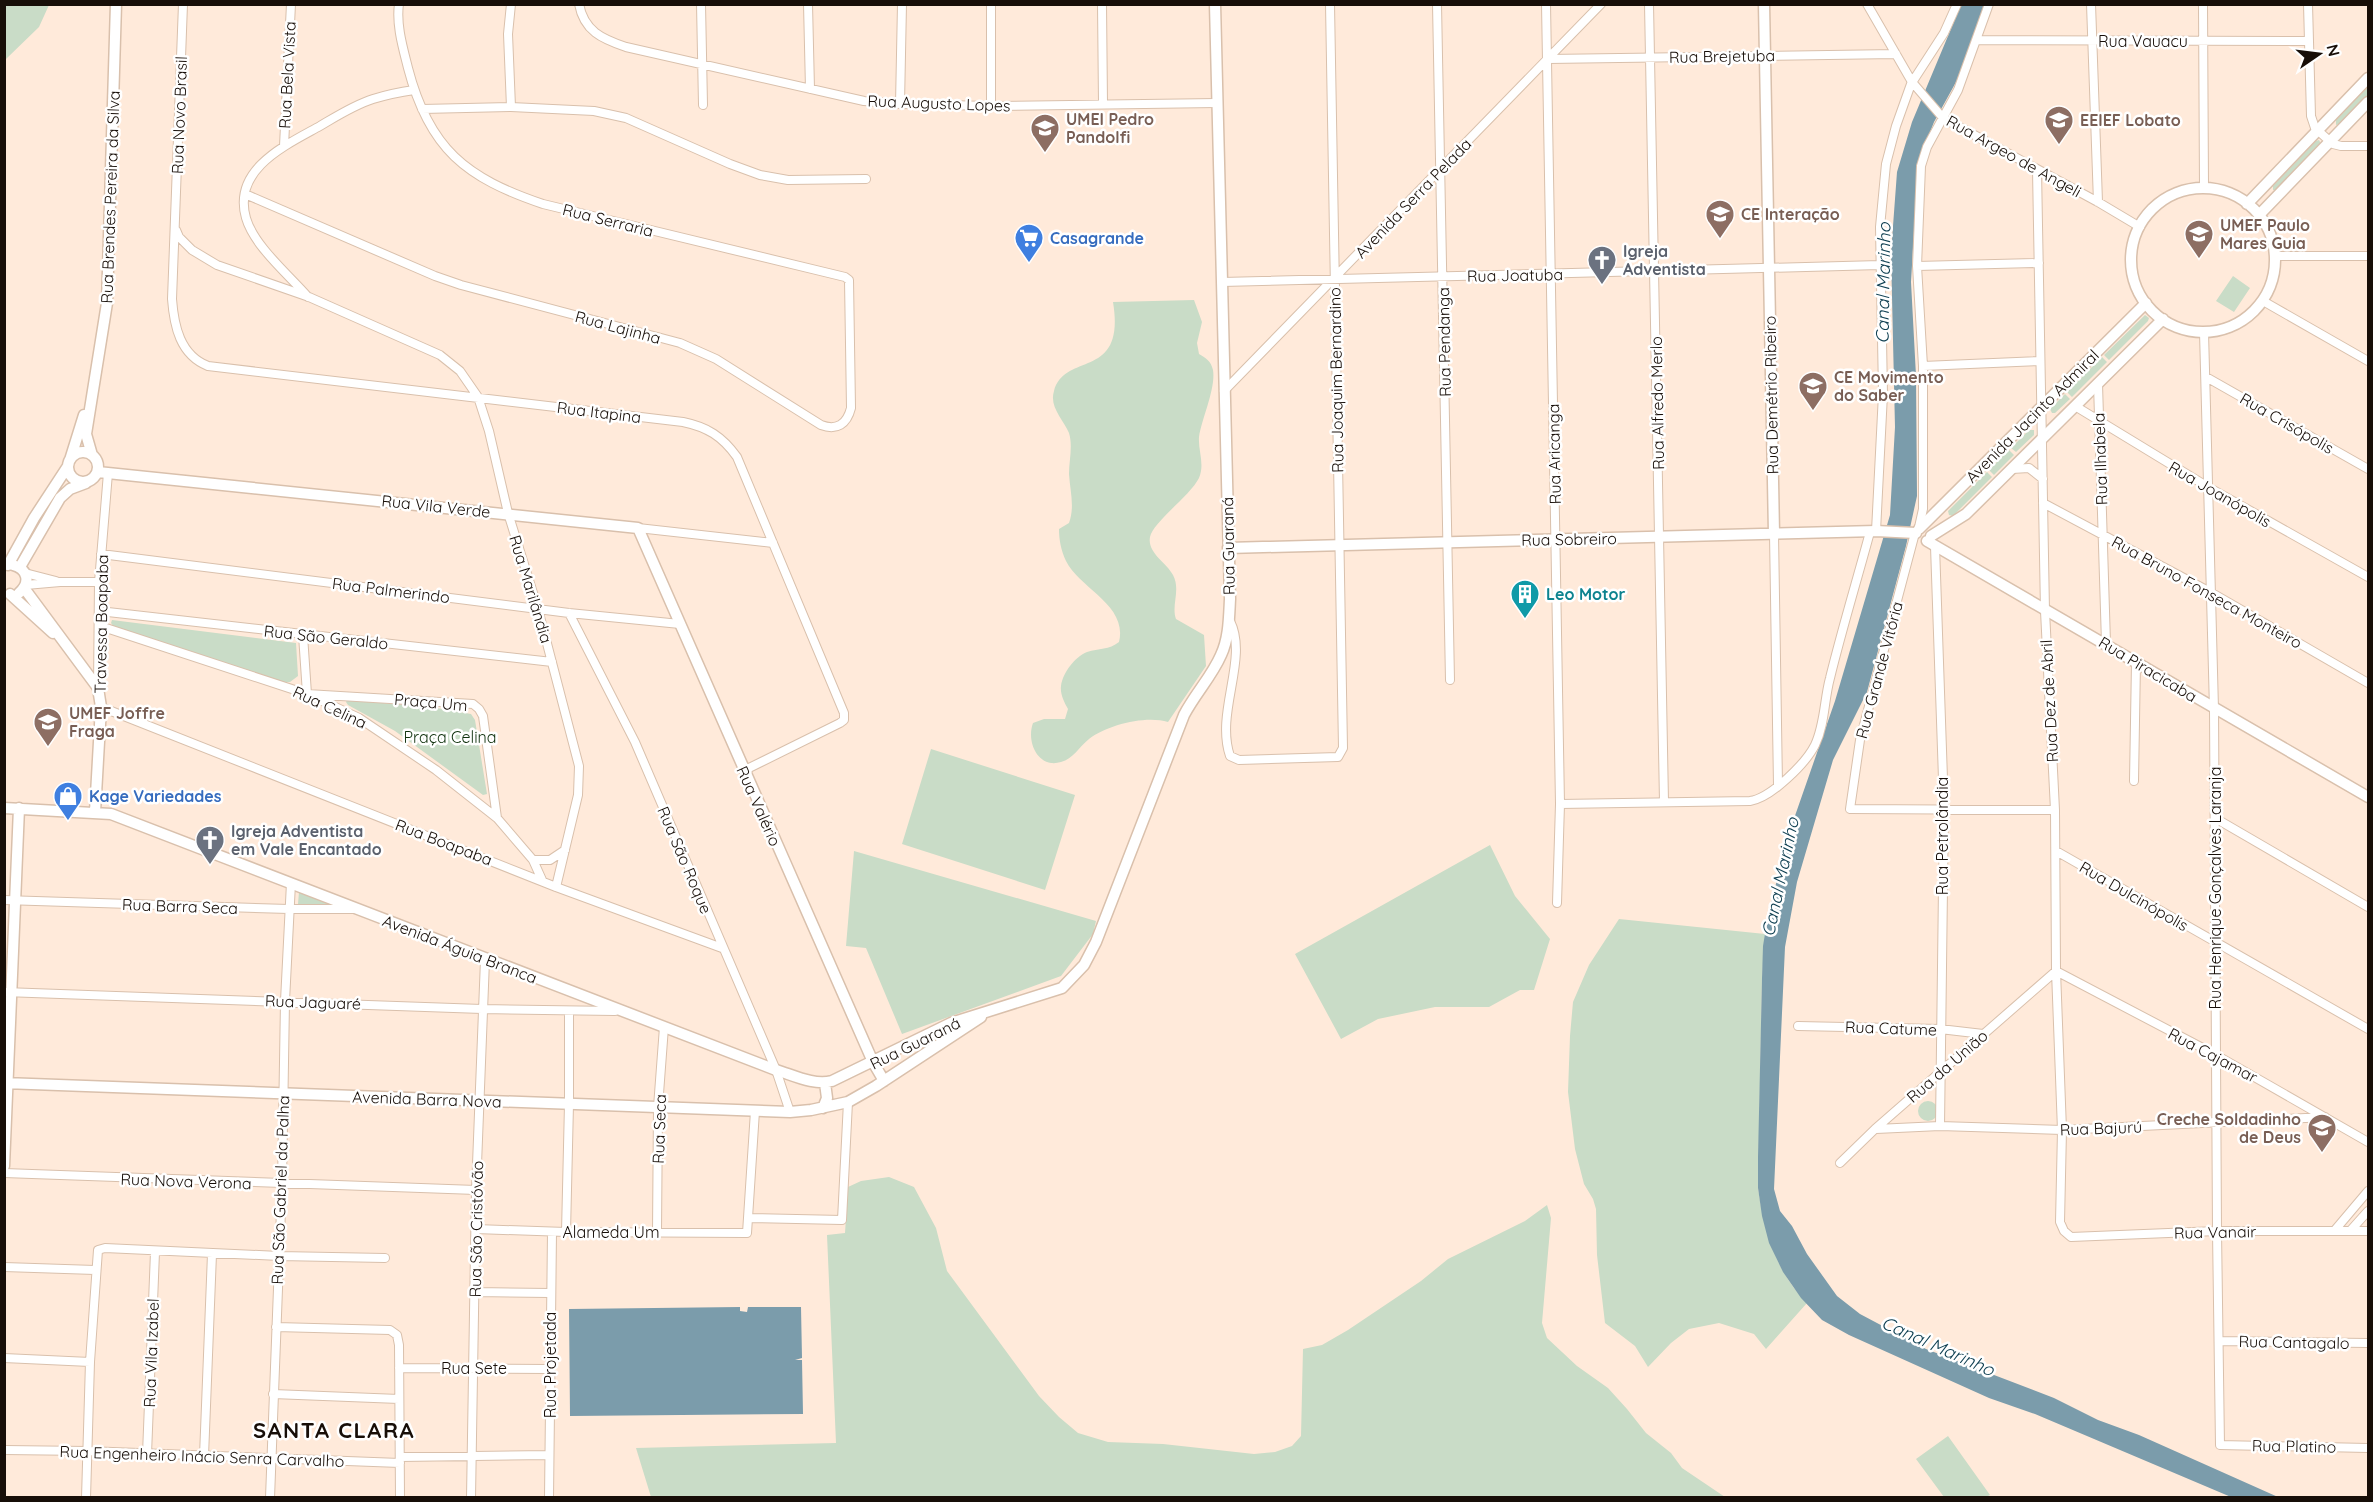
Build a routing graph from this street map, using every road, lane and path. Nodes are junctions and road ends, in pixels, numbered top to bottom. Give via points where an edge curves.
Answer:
1 (116, 4) edge
2 (183, 4) edge
3 (291, 4) edge
4 (399, 4) edge
5 (511, 4) edge
6 (579, 4) edge
7 (701, 4) edge
8 (808, 4) edge
9 (902, 4) edge
10 (991, 4) edge
11 (1102, 4) edge
12 (1215, 4) edge
13 (1330, 4) edge
14 (1437, 4) edge
15 (1546, 4) edge
16 (1601, 4) edge
17 (1649, 4) edge
18 (1764, 4) edge
19 (1868, 4) edge
20 (1958, 4) edge
21 (1989, 4) edge
22 (2091, 4) edge
23 (2203, 4) edge
24 (2308, 4) edge
25 (1977, 40) junction
26 (2092, 41) junction
27 (2309, 41) junction
28 (2204, 42) junction
29 (1896, 54) junction
30 (1765, 56) junction
31 (1650, 57) junction
32 (1547, 60) junction
33 (704, 64) junction
34 (2368, 78) edge
35 (1912, 82) junction
36 (810, 89) junction
37 (414, 90) junction
38 (2368, 102) edge
39 (1217, 103) junction
40 (900, 104) junction
41 (1103, 104) junction
42 (703, 105) dead end
43 (991, 106) junction
44 (511, 107) junction
45 (422, 109) junction
46 (1941, 116) junction
47 (2318, 131) junction
48 (2330, 141) junction
49 (284, 146) junction
50 (2368, 146) edge
51 (1441, 169) junction
52 (2037, 170) junction
53 (866, 178) dead end
54 (2204, 189) junction
55 (245, 194) junction
56 (2098, 202) junction
57 (2247, 204) junction
58 (2259, 215) junction
59 (174, 225) junction
60 (2140, 227) junction
61 (2275, 256) junction
62 (2368, 256) edge
63 (2038, 263) junction
64 (1880, 266) junction
65 (1917, 266) junction
66 (1769, 268) junction
67 (1654, 271) junction
68 (1551, 274) junction
69 (1442, 277) junction
70 (1334, 279) junction
71 (849, 280) joint
72 (1222, 282) junction
73 (309, 297) junction
74 (2263, 301) junction
75 (2146, 303) junction
76 (2163, 319) junction
77 (2204, 332) junction
78 (2040, 361) junction
79 (2368, 361) edge
80 (1923, 366) junction
81 (2206, 376) junction
82 (2097, 384) junction
83 (92, 389) junction
84 (1224, 391) junction
85 (478, 397) junction
86 (2041, 406) junction
87 (2075, 406) junction
88 (2099, 422) junction
89 (2042, 438) junction
90 (92, 455) junction
91 (69, 463) junction
92 (2011, 469) junction
93 (2368, 469) edge
94 (103, 472) junction
95 (2043, 479) junction
96 (86, 483) junction
97 (2208, 487) junction
98 (2043, 503) junction
99 (1927, 512) junction
100 (508, 513) junction
101 (638, 528) junction
102 (1877, 531) junction
103 (1915, 532) junction
104 (1774, 534) junction
105 (2102, 534) junction
106 (1659, 537) junction
107 (1555, 540) junction
108 (1931, 541) junction
109 (1448, 542) junction
110 (773, 543) junction
111 (1340, 545) junction
112 (1228, 548) junction
113 (101, 554) junction
114 (14, 568) edge
115 (2368, 577) edge
116 (60, 582) junction
117 (99, 582) junction
118 (27, 590) junction
119 (6, 593) edge
120 (2212, 593) junction
121 (538, 609) junction
122 (99, 611) junction
123 (2045, 611) junction
124 (569, 613) junction
125 (1229, 620) junction
126 (680, 624) junction
127 (100, 626) junction
128 (303, 635) junction
129 (2106, 643) junction
130 (66, 645) junction
131 (552, 662) junction
132 (2136, 662) junction
133 (1450, 680) dead end
134 (2368, 683) edge
135 (98, 688) junction
136 (307, 693) junction
137 (101, 707) junction
138 (2214, 709) junction
139 (743, 771) junction
140 (2134, 781) dead end
141 (1778, 785) junction
142 (2368, 797) edge
143 (1664, 802) junction
144 (1560, 804) junction
145 (4, 808) edge
146 (19, 808) junction
147 (1944, 808) junction
148 (2055, 810) junction
149 (95, 812) junction
150 (497, 818) junction
151 (2215, 818) junction
152 (565, 850) junction
153 (2055, 851) junction
154 (533, 860) junction
155 (542, 880) junction
156 (291, 883) junction
157 (556, 887) junction
158 (10, 900) edge
159 (1557, 903) dead end
160 (2368, 906) edge
161 (289, 909) junction
162 (355, 909) junction
163 (2215, 942) junction
164 (722, 948) junction
165 (484, 960) junction
166 (2056, 971) junction
167 (7, 992) edge
168 (285, 1001) junction
169 (1006, 1006) junction
170 (482, 1009) junction
171 (568, 1011) junction
172 (622, 1011) junction
173 (1798, 1026) dead end
174 (664, 1027) junction
175 (1940, 1029) junction
176 (2368, 1029) edge
177 (1983, 1035) junction
178 (2216, 1056) junction
179 (873, 1062) junction
180 (776, 1070) junction
181 (1940, 1073) junction
182 (884, 1081) junction
183 (6, 1083) edge
184 (825, 1083) junction
185 (284, 1093) junction
186 (479, 1101) junction
187 (848, 1102) junction
188 (569, 1104) junction
189 (658, 1107) junction
190 (823, 1108) junction
191 (755, 1111) junction
192 (790, 1113) junction
193 (2327, 1117) junction
194 (2216, 1122) junction
195 (1940, 1126) junction
196 (1875, 1129) junction
197 (2062, 1130) junction
198 (2368, 1142) edge
199 (1840, 1163) dead end
200 (4, 1166) edge
201 (4, 1173) edge
202 (282, 1184) junction
203 (476, 1190) junction
204 (2368, 1191) edge
205 (2368, 1211) edge
206 (748, 1218) junction
207 (476, 1229) junction
208 (2335, 1230) junction
209 (2351, 1230) junction
210 (2064, 1231) joint
211 (2217, 1231) junction
212 (2368, 1231) edge
213 (552, 1232) junction
214 (566, 1232) junction
215 (657, 1232) junction
216 (155, 1251) junction
217 (212, 1254) junction
218 (279, 1256) junction
219 (385, 1258) dead end
220 (4, 1267) edge
221 (95, 1270) junction
222 (475, 1292) junction
223 (550, 1293) junction
224 (276, 1327) junction
225 (2219, 1341) junction
226 (2368, 1343) edge
227 (4, 1358) edge
228 (90, 1362) junction
229 (399, 1368) junction
230 (472, 1368) junction
231 (549, 1369) junction
232 (273, 1394) junction
233 (399, 1399) junction
234 (2220, 1445) joint
235 (2368, 1448) edge
236 (4, 1450) edge
237 (87, 1451) junction
238 (147, 1454) junction
239 (549, 1455) junction
240 (204, 1456) junction
241 (471, 1456) junction
242 (271, 1457) junction
243 (400, 1460) junction
244 (86, 1497) edge
245 (270, 1497) edge
246 (400, 1497) edge
247 (471, 1497) edge
248 (549, 1497) edge

1 - 83 street, Rua Brendes Pereira da Silva via 107,293
2 - 59 street, Rua Novo Brasil
3 - 49 street, Rua Bela Vista
4 - 37 street, Rua Serraria via 399,27
5 - 44 street
6 - 33 street, Rua Augusto Lopes via 582,18 600,37 626,47
7 - 33 street
8 - 36 street
9 - 40 street
10 - 43 street
11 - 41 street
12 - 39 street, Rua Guaraná
13 - 70 street, Rua Joaquim Bernardino
14 - 51 street, Rua Pendanga
15 - 32 street, Rua Aricanga
16 - 32 street, Avenida Serra Pelada
17 - 31 street, Rua Alfredo Merlo
18 - 30 street, Rua Demétrio Ribeiro
19 - 29 street, Rua Argeo de Angeli
20 - 35 street
21 - 25 street
22 - 26 street
23 - 28 street
24 - 27 street
25 - 26 street, Rua Vauacu
25 - 46 street via 1958,90
26 - 28 street, Rua Vauacu
26 - 56 street
27 - 28 street, Rua Vauacu
27 - 47 street via 2311,116
28 - 54 street
29 - 30 street, Rua Brejetuba
29 - 35 street, Rua Argeo de Angeli
30 - 31 street, Rua Brejetuba
30 - 66 street, Rua Demétrio Ribeiro
31 - 32 street, Rua Brejetuba
31 - 67 street, Rua Alfredo Merlo
32 - 51 street, Avenida Serra Pelada
32 - 68 street, Rua Aricanga
33 - 36 street, Rua Augusto Lopes
33 - 42 street
34 - 47 street
35 - 46 street, Rua Argeo de Angeli
35 - 64 street via 1886,164
36 - 40 street, Rua Augusto Lopes
37 - 45 street, Rua Serraria
37 - 49 street via 359,105
38 - 48 street
39 - 41 street, Rua Augusto Lopes
39 - 72 street, Rua Guaraná
40 - 43 street, Rua Augusto Lopes
41 - 43 street, Rua Augusto Lopes
44 - 45 street
44 - 53 street via 594,111 626,118 730,164 774,178
45 - 71 street, Rua Serraria via 455,160 472,173 520,196
46 - 52 street, Rua Argeo de Angeli
46 - 65 street via 1922,166
47 - 48 street
47 - 57 street
48 - 50 street via 2341,146
48 - 58 street
49 - 55 street via 260,164
51 - 69 street, Rua Pendanga
51 - 70 street, Avenida Serra Pelada
52 - 56 street, Rua Argeo de Angeli
52 - 63 street, Rua Dez de Abril
54 - 57 street via 2227,193
54 - 60 street via 2166,199
55 - 71 street, Rua Lajinha via 461,285 680,343 716,359 830,428 845,423 851,408
55 - 73 street via 251,231
56 - 60 street, Rua Argeo de Angeli
57 - 58 street
58 - 61 street via 2270,234
59 - 73 street, Rua Marilândia via 185,244 217,265
59 - 85 street, Rua Itapina via 173,316 181,342 198,363
60 - 75 street via 2132,249 2132,271
61 - 62 street
61 - 74 street via 2272,279
63 - 65 street
63 - 78 street, Rua Dez de Abril
64 - 66 street, Rua Joatuba
64 - 102 street via 1883,394
65 - 80 street
66 - 67 street, Rua Joatuba
66 - 104 street, Rua Demétrio Ribeiro
67 - 68 street, Rua Joatuba
67 - 106 street, Rua Alfredo Merlo
68 - 69 street, Rua Joatuba
68 - 107 street, Rua Aricanga
69 - 70 street, Rua Joatuba
69 - 109 street, Rua Pendanga
70 - 72 street, Rua Joatuba
70 - 84 street, Avenida Serra Pelada
70 - 111 street, Rua Joaquim Bernardino
72 - 84 street, Rua Guaraná
73 - 85 street, Rua Marilândia via 440,355 460,371
74 - 77 street via 2233,326
74 - 79 street
75 - 76 street
75 - 86 street, Avenida Jacinto Admiral
76 - 77 street via 2182,329
76 - 82 street, Avenida Jacinto Admiral
77 - 81 street, Rua Henrique Gonçalves Laranja
78 - 80 street
78 - 86 street, Rua Dez de Abril
80 - 99 street
81 - 93 street, Rua Crisópolis
81 - 97 street, Rua Henrique Gonçalves Laranja
82 - 87 street, Avenida Jacinto Admiral
82 - 88 street, Rua Ilhabela
83 - 90 street, Rua Brendes Pereira da Silva via 86,434
83 - 91 street, Rua Brendes Pereira da Silva
84 - 112 street, Rua Guaraná
85 - 100 street, Rua Marilândia
85 - 110 street, Rua Itapina via 683,422 710,430 737,457
86 - 89 street, Rua Dez de Abril
86 - 99 street, Avenida Jacinto Admiral
87 - 88 street, Rua Joanópolis
87 - 89 street, Avenida Jacinto Admiral
88 - 97 street, Rua Joanópolis
88 - 105 street, Rua Ilhabela
89 - 92 street, Avenida Jacinto Admiral
89 - 95 street, Rua Dez de Abril
90 - 91 street via 80,452
90 - 94 street
91 - 96 street via 73,479
91 - 114 street, Rua Brendes Pereira da Silva via 34,518
92 - 95 street via 2029,468
92 - 108 street, Avenida Jacinto Admiral
94 - 96 street
94 - 100 street, Rua Vila Verde
94 - 113 street, Travessa Boapaba
95 - 98 street, Rua Dez de Abril
96 - 114 street via 60,498
97 - 115 street, Rua Joanópolis
97 - 120 street, Rua Henrique Gonçalves Laranja
98 - 105 street, Rua Bruno Fonseca Monteiro
98 - 123 street, Rua Dez de Abril
99 - 103 street, Avenida Jacinto Admiral
100 - 101 street, Rua Vila Verde
100 - 121 street, Rua Marilândia
101 - 110 street, Rua Vila Verde
101 - 126 street, Rua Valério
102 - 103 street, Rua Sobreiro
102 - 104 street, Rua Sobreiro
102 - 141 street via 1830,675 1819,736 1807,758
103 - 108 street, Rua Piracicaba via 1928,529
103 - 147 street, Rua Grande Vitória via 1860,740 1850,809
104 - 106 street, Rua Sobreiro
104 - 141 street, Rua Demétrio Ribeiro
105 - 120 street, Rua Bruno Fonseca Monteiro
105 - 129 street, Rua Ilhabela
106 - 107 street, Rua Sobreiro
106 - 143 street, Rua Alfredo Merlo
107 - 109 street, Rua Sobreiro
107 - 144 street, Rua Aricanga
108 - 123 street, Rua Piracicaba
108 - 147 street, Rua Petrolândia
109 - 111 street, Rua Sobreiro
109 - 133 street, Rua Pendanga
110 - 139 street, Rua Itapina via 844,720
111 - 112 street, Rua Sobreiro
111 - 125 street, Rua Joaquim Bernardino via 1341,755 1239,760 1230,756 1227,704 1237,649
112 - 125 street, Rua Guaraná
113 - 117 street, Travessa Boapaba
113 - 121 street, Rua Palmerindo
114 - 116 street
114 - 118 street
116 - 117 street
116 - 118 street
117 - 122 street, Travessa Boapaba
118 - 119 street
118 - 130 street
119 - 130 street
120 - 134 street, Rua Bruno Fonseca Monteiro
120 - 138 street, Rua Henrique Gonçalves Laranja
121 - 124 street, Rua Palmerindo
121 - 131 street, Rua Marilândia
122 - 127 street, Travessa Boapaba
122 - 128 street, Rua São Geraldo
123 - 129 street, Rua Piracicaba
123 - 148 street, Rua Dez de Abril
124 - 126 street, Rua Palmerindo
124 - 164 street, Rua São Roque via 635,742
125 - 169 street, Rua Guaraná via 1222,654 1184,715 1090,955 1062,988
126 - 139 street, Rua Valério
127 - 135 street, Travessa Boapaba
127 - 136 street, Rua Celina
128 - 131 street, Rua São Geraldo
128 - 136 street
129 - 132 street, Rua Piracicaba
130 - 135 street
131 - 152 street, Rua Marilândia via 579,765 578,795
132 - 138 street, Rua Piracicaba
132 - 140 street
135 - 137 street, Travessa Boapaba
136 - 150 street, Rua Celina via 359,718 436,770
136 - 150 street, Praça Um via 472,705 479,709
137 - 149 street, Travessa Boapaba
137 - 155 street, Rua Boapaba
138 - 142 street, Rua Piracicaba
138 - 151 street, Rua Henrique Gonçalves Laranja
139 - 179 street, Rua Valério
141 - 143 street via 1755,800
143 - 144 street
144 - 159 street, Rua Aricanga
145 - 146 street, Avenida Águia Branca
146 - 149 street, Avenida Águia Branca
146 - 158 street
147 - 148 street
147 - 175 street, Rua Petrolândia
148 - 153 street, Rua Dez de Abril
149 - 156 street, Avenida Águia Branca via 111,814
150 - 154 street, Rua Celina
151 - 160 street
151 - 163 street, Rua Henrique Gonçalves Laranja
152 - 154 street via 550,860
152 - 157 street, Rua Marilândia
153 - 163 street, Rua Dulcinópolis
153 - 166 street, Rua Dez de Abril
154 - 155 street, Rua Celina
155 - 157 street, Rua Boapaba
156 - 161 street, Rua São Gabriel da Palha
156 - 162 street, Avenida Águia Branca
157 - 164 street, Rua Boapaba
158 - 161 street, Rua Barra Seca
158 - 167 street
161 - 162 street, Rua Barra Seca
161 - 168 street, Rua São Gabriel da Palha
162 - 165 street, Avenida Águia Branca
163 - 176 street, Rua Dulcinópolis
163 - 178 street, Rua Henrique Gonçalves Laranja
164 - 180 street, Rua São Roque
165 - 170 street, Rua São Cristóvão
165 - 172 street, Avenida Águia Branca
166 - 177 street, Rua da União
166 - 178 street, Rua Cajamar
166 - 197 street, Rua Dez de Abril
167 - 168 street, Rua Jaguaré
167 - 183 street
168 - 170 street, Rua Jaguaré
168 - 185 street, Rua São Gabriel da Palha
169 - 179 street, Rua Guaraná via 951,1023
169 - 182 street, Rua Guaraná
170 - 171 street, Rua Jaguaré
170 - 186 street, Rua São Cristóvão
171 - 172 street, Rua Jaguaré
171 - 188 street
172 - 174 street, Avenida Águia Branca
173 - 175 street, Rua Catume
174 - 180 street, Avenida Águia Branca
174 - 189 street, Rua Seca
175 - 177 street, Rua Catume
175 - 181 street, Rua Petrolândia
177 - 181 street, Rua da União
178 - 193 street, Rua Cajamar
178 - 194 street, Rua Henrique Gonçalves Laranja
179 - 182 street, Rua Valério
179 - 184 street, Rua Guaraná
180 - 184 street, Avenida Águia Branca
180 - 192 street, Rua São Roque
181 - 195 street, Rua Petrolândia
181 - 196 street, Rua da União
182 - 187 street, Rua Guaraná
183 - 185 street, Avenida Barra Nova
183 - 200 street
184 - 190 street via 827,1098
185 - 186 street, Avenida Barra Nova
185 - 202 street, Rua São Gabriel da Palha
186 - 188 street, Avenida Barra Nova
186 - 203 street, Rua São Cristóvão
187 - 190 street, Avenida Barra Nova
187 - 206 street via 842,1221
188 - 189 street, Avenida Barra Nova
188 - 214 street
189 - 191 street, Avenida Barra Nova
189 - 215 street, Rua Seca
190 - 192 street, Avenida Barra Nova
191 - 192 street, Avenida Barra Nova
191 - 206 street
193 - 194 street, Rua Bajurú
193 - 198 street, Rua Cajamar
194 - 197 street, Rua Bajurú
194 - 211 street, Rua Henrique Gonçalves Laranja
195 - 196 street, Rua Bajurú
195 - 197 street, Rua Bajurú
196 - 199 street, Rua da União
197 - 210 street, Rua Dez de Abril
201 - 202 street, Rua Nova Verona
202 - 203 street, Rua Nova Verona
202 - 218 street, Rua São Gabriel da Palha
203 - 207 street, Rua São Cristóvão
204 - 208 street
205 - 209 street
206 - 215 street, Alameda Um via 747,1233
207 - 213 street, Alameda Um
207 - 222 street, Rua São Cristóvão
208 - 209 street, Rua Vanair
208 - 211 street, Rua Vanair
209 - 212 street, Rua Vanair
210 - 211 street, Rua Vanair via 2071,1237
211 - 225 street, Rua Henrique Gonçalves Laranja
213 - 214 street, Alameda Um
213 - 223 street, Rua Projetada
214 - 215 street, Alameda Um
216 - 217 street
216 - 221 street via 98,1250
216 - 238 street, Rua Vila Izabel
217 - 218 street
217 - 240 street
218 - 219 street
218 - 224 street, Rua São Gabriel da Palha
220 - 221 street
221 - 228 street
222 - 223 street
222 - 230 street, Rua São Cristóvão
223 - 231 street, Rua Projetada
224 - 229 street via 390,1330 397,1335
224 - 232 street, Rua São Gabriel da Palha
225 - 226 street, Rua Cantagalo
225 - 234 street, Rua Henrique Gonçalves Laranja
227 - 228 street
228 - 237 street
229 - 230 street, Rua Sete
229 - 233 street
230 - 231 street, Rua Sete
230 - 241 street, Rua São Cristóvão
231 - 239 street, Rua Projetada
232 - 233 street
232 - 242 street, Rua São Gabriel da Palha
233 - 243 street
234 - 235 street, Rua Platino
236 - 237 street, Rua Engenheiro Inácio Senra Carvalho
237 - 238 street, Rua Engenheiro Inácio Senra Carvalho
237 - 244 street
238 - 240 street, Rua Engenheiro Inácio Senra Carvalho
239 - 241 street, Rua Engenheiro Inácio Senra Carvalho
239 - 248 street, Rua Projetada
240 - 242 street, Rua Engenheiro Inácio Senra Carvalho
241 - 243 street, Rua Engenheiro Inácio Senra Carvalho
241 - 247 street, Rua São Cristóvão
242 - 243 street, Rua Engenheiro Inácio Senra Carvalho
242 - 245 street, Rua São Gabriel da Palha
243 - 246 street

